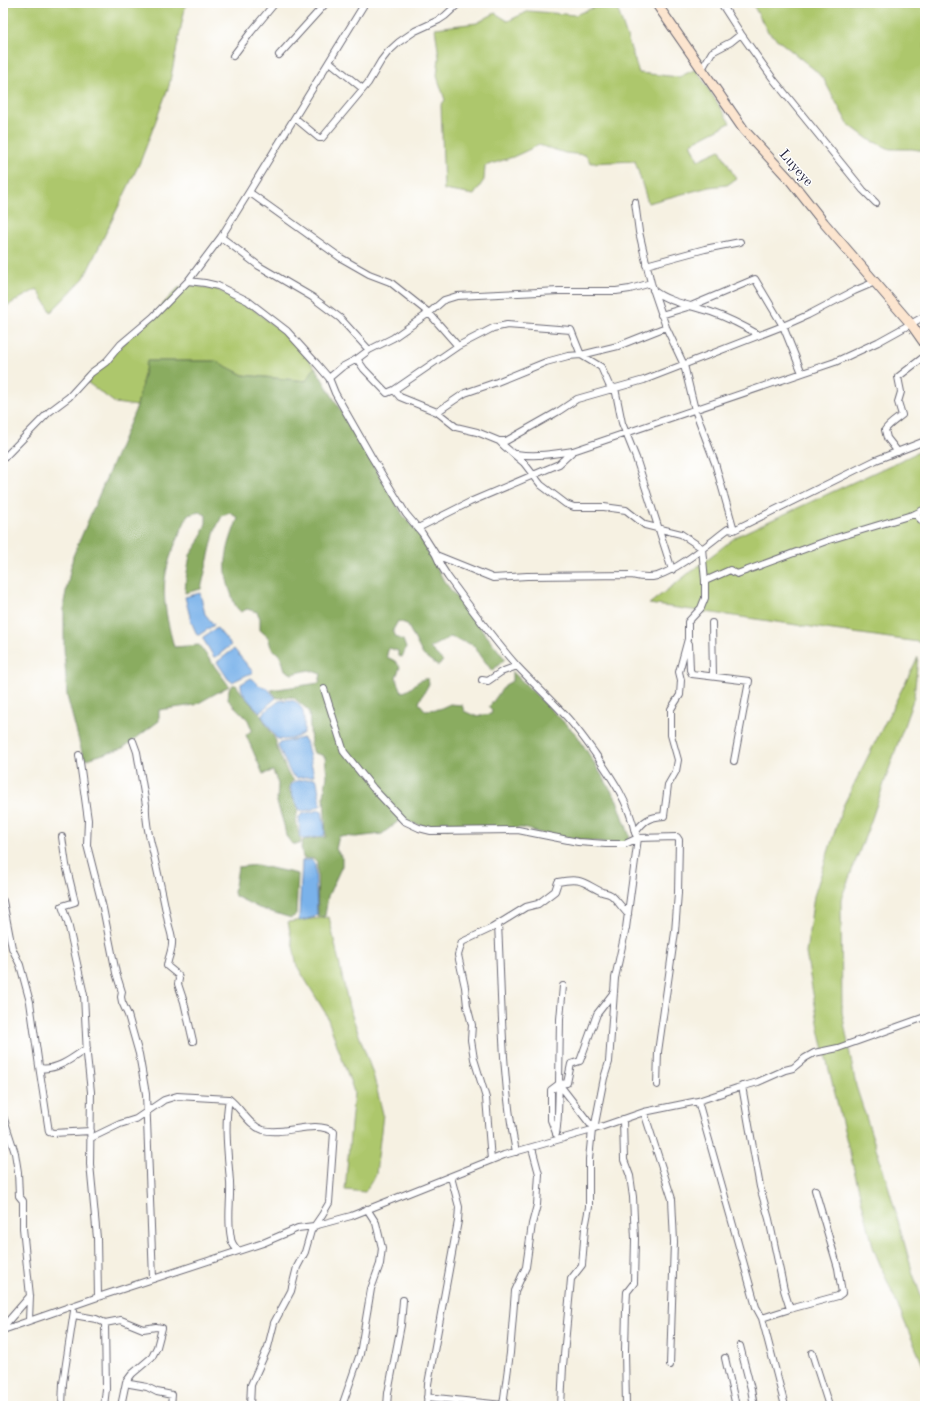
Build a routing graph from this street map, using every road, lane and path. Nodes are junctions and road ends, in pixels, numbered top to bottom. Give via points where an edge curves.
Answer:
1 (275, 3) edge
2 (326, 3) edge
3 (365, 3) edge
4 (459, 3) edge
5 (656, 3) edge
6 (721, 3) edge
7 (741, 34) junction
8 (278, 55) dead end
9 (233, 56) dead end
10 (330, 62) junction
11 (702, 69) junction
12 (363, 89) junction
13 (295, 118) junction
14 (249, 192) junction
15 (635, 202) dead end
16 (876, 203) dead end
17 (221, 237) junction
18 (740, 242) dead end
19 (646, 265) junction
20 (188, 281) junction
21 (875, 282) junction
22 (652, 287) junction
23 (691, 306) junction
24 (429, 313) junction
25 (661, 314) junction
26 (925, 316) edge
27 (910, 324) junction
28 (783, 326) junction
29 (666, 327) junction
30 (760, 335) junction
31 (925, 344) edge
32 (458, 346) junction
33 (369, 350) junction
34 (581, 355) junction
35 (925, 356) edge
36 (357, 359) junction
37 (684, 365) junction
38 (802, 373) junction
39 (329, 378) junction
40 (615, 388) junction
41 (394, 390) junction
42 (695, 410) junction
43 (436, 412) junction
44 (627, 433) junction
45 (499, 440) junction
46 (925, 441) edge
47 (573, 451) junction
48 (898, 452) junction
49 (515, 454) junction
50 (3, 459) edge
51 (533, 475) junction
52 (925, 508) edge
53 (915, 514) junction
54 (925, 524) edge
55 (418, 528) junction
56 (659, 528) junction
57 (734, 530) junction
58 (702, 548) junction
59 (436, 555) junction
60 (672, 570) junction
61 (705, 581) junction
62 (712, 623) dead end
63 (688, 639) junction
64 (517, 666) junction
65 (712, 676) junction
66 (482, 680) dead end
67 (324, 689) dead end
68 (133, 741) dead end
69 (79, 755) dead end
70 (734, 761) dead end
71 (636, 835) junction
72 (62, 837) dead end
73 (3, 901) edge
74 (628, 914) junction
75 (498, 924) junction
76 (563, 986) dead end
77 (614, 992) junction
78 (925, 1017) edge
79 (193, 1041) dead end
80 (87, 1048) junction
81 (39, 1066) junction
82 (559, 1084) junction
83 (657, 1085) dead end
84 (742, 1086) junction
85 (229, 1099) junction
86 (698, 1101) junction
87 (148, 1111) junction
88 (644, 1112) junction
89 (3, 1116) edge
90 (622, 1118) junction
91 (595, 1124) junction
92 (592, 1130) junction
93 (91, 1131) junction
94 (91, 1138) junction
95 (553, 1142) junction
96 (532, 1148) junction
97 (516, 1152) junction
98 (491, 1160) junction
99 (451, 1177) junction
100 (814, 1190) dead end
101 (367, 1209) junction
102 (314, 1226) junction
103 (238, 1251) junction
104 (153, 1279) junction
105 (30, 1296) junction
106 (98, 1296) junction
107 (402, 1300) dead end
108 (75, 1305) junction
109 (790, 1309) junction
110 (74, 1315) junction
111 (762, 1318) junction
112 (28, 1320) junction
113 (105, 1323) junction
114 (3, 1328) edge
115 (740, 1346) dead end
116 (812, 1353) dead end
117 (725, 1358) dead end
118 (670, 1365) dead end
119 (126, 1382) junction
120 (427, 1397) junction
121 (62, 1406) edge
122 (104, 1406) edge
123 (120, 1406) edge
124 (171, 1406) edge
125 (250, 1406) edge
126 (342, 1406) edge
127 (387, 1406) edge
128 (427, 1406) edge
129 (506, 1406) edge
130 (512, 1406) edge
131 (561, 1406) edge
132 (626, 1406) edge
133 (736, 1406) edge
134 (754, 1406) edge
135 (785, 1406) edge
136 (829, 1406) edge

1 - 9 street
2 - 8 street
3 - 10 street
4 - 12 street via 439,20 415,30 399,42 381,61
5 - 11 street, Luyeye
6 - 7 street
7 - 11 street via 732,42 712,52
7 - 16 street via 829,149
10 - 12 street
10 - 13 street
11 - 21 street, Luyeye via 744,130 790,180
12 - 13 street via 322,138
13 - 14 street
14 - 17 street
14 - 24 street via 341,258 369,274 390,282
15 - 19 street
17 - 20 street
17 - 33 street via 259,266 340,318
18 - 19 street
19 - 22 street
20 - 39 street via 218,286 248,301 287,332
20 - 50 street
21 - 27 street, Luyeye
21 - 28 street
22 - 23 street via 660,296
22 - 24 street via 616,291 457,296 444,300
22 - 25 street
23 - 25 street
23 - 28 street via 755,279
23 - 30 street via 736,322
24 - 32 street
24 - 33 street via 393,338
25 - 29 street
26 - 27 street
27 - 31 street, Luyeye
27 - 38 street via 835,362
28 - 30 street
28 - 38 street
29 - 34 street via 618,346
29 - 37 street
30 - 37 street
32 - 34 street via 493,328 507,325 571,330
32 - 41 street
33 - 36 street
34 - 40 street via 601,367 609,385
34 - 43 street via 546,362 465,393
35 - 48 street via 898,377 901,392 898,402 902,415 885,430 887,438
36 - 39 street
36 - 41 street via 387,394
37 - 40 street
37 - 42 street
38 - 42 street
39 - 55 street via 371,456 406,514
40 - 44 street via 622,423
40 - 45 street via 577,399 506,441
41 - 43 street via 400,396
42 - 44 street
42 - 57 street via 715,463
43 - 45 street via 456,427
44 - 47 street
44 - 56 street
45 - 49 street
46 - 48 street
47 - 49 street via 550,455
47 - 51 street via 559,464
48 - 57 street via 876,460
49 - 51 street
51 - 55 street
51 - 56 street via 541,485 566,504 626,510 645,525
52 - 53 street
53 - 54 street
53 - 61 street via 829,540 736,574 730,570
55 - 59 street
56 - 58 street via 685,536
56 - 60 street
57 - 58 street via 728,529
58 - 60 street
58 - 61 street
59 - 60 street via 493,578 632,575 649,577
59 - 64 street via 448,577
61 - 63 street via 704,602 689,620
62 - 65 street
63 - 65 street via 691,673
63 - 71 street via 679,672 680,695 670,712 671,736 678,760 676,771 668,785 664,816 651,817 640,826
64 - 66 street via 501,672 488,681
64 - 71 street via 573,724 609,772 624,797
65 - 70 street via 749,681
67 - 71 street via 344,752 396,812 419,828 518,830 578,842 606,844 626,844
68 - 79 street via 146,804 149,838 172,939 167,966 178,975
69 - 87 street via 88,820 87,846 122,992 122,1002 139,1054
71 - 74 street
71 - 83 street via 677,837 680,840 675,932 658,1052
72 - 80 street via 75,902 62,906 84,995
73 - 81 street via 12,948 20,965 30,1002
74 - 75 street via 610,894 579,880 568,880 558,882 555,891 538,904 526,907
74 - 77 street
75 - 97 street via 504,1059
75 - 98 street via 462,942 458,955 472,1024 474,1059 486,1098
76 - 82 street
77 - 82 street via 597,1014 580,1061 571,1064 567,1083
77 - 91 street via 609,1062
78 - 84 street via 838,1048 814,1053 793,1068
80 - 81 street via 59,1065 46,1069
80 - 93 street
81 - 93 street via 49,1132
82 - 91 street via 590,1124
82 - 95 street via 559,1120
84 - 86 street
84 - 109 street via 760,1187
85 - 87 street via 177,1096 164,1100
85 - 102 street via 255,1126 264,1130 320,1128 334,1132 329,1203
85 - 103 street via 226,1114 230,1231 231,1241
86 - 88 street
86 - 111 street via 756,1308
87 - 94 street via 136,1119
87 - 104 street
88 - 90 street
88 - 118 street via 672,1199 674,1250
89 - 105 street via 15,1153 19,1196 23,1201 22,1219
90 - 92 street
90 - 132 street via 624,1160 630,1176 633,1197 635,1251 634,1283 627,1292
91 - 92 street
92 - 95 street
92 - 131 street via 589,1207 582,1265 571,1279
93 - 94 street
94 - 106 street via 90,1164 98,1258
95 - 96 street
96 - 97 street
96 - 129 street via 539,1174 537,1205 526,1267 515,1291
97 - 98 street
98 - 99 street
99 - 101 street
99 - 120 street via 459,1207 458,1222
100 - 109 street via 838,1268 842,1293
101 - 102 street
101 - 126 street via 376,1223 382,1248 380,1264 371,1289 360,1354
102 - 103 street via 298,1228
102 - 125 street via 291,1291 274,1323 268,1347 251,1385
103 - 104 street
104 - 106 street
105 - 112 street
105 - 114 street
106 - 108 street
107 - 127 street
108 - 110 street
108 - 112 street
109 - 111 street
110 - 113 street
110 - 121 street via 63,1383
111 - 135 street
112 - 114 street
113 - 119 street via 121,1320 143,1329 162,1328 152,1357
113 - 122 street
115 - 134 street
116 - 136 street
117 - 133 street
119 - 123 street
119 - 124 street via 172,1395
120 - 128 street
120 - 129 street
129 - 130 street

